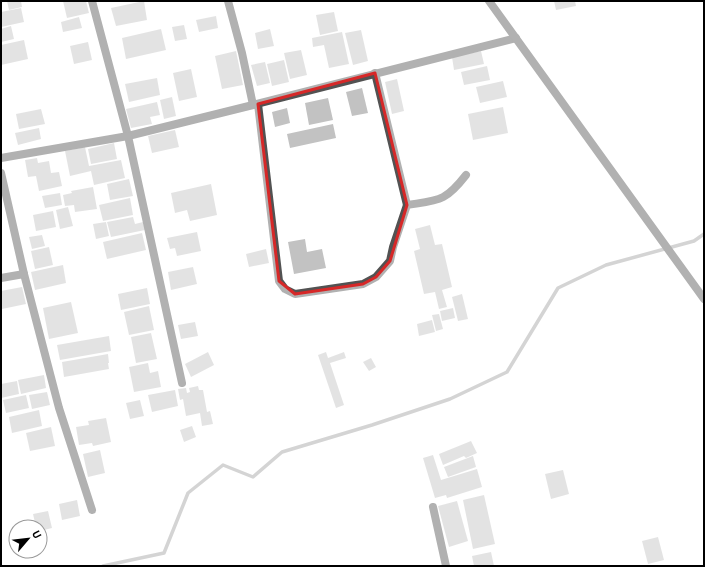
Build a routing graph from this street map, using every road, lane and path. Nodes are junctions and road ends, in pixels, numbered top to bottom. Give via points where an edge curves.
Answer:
1 (92, 1) edge
2 (228, 1) edge
3 (489, 1) edge
4 (516, 38) junction
5 (375, 73) junction
6 (256, 105) junction
7 (128, 136) junction
8 (1, 158) edge
9 (1, 174) edge
10 (466, 175) dead end
11 (406, 205) junction
12 (24, 274) junction
13 (1, 278) edge
14 (704, 299) edge
15 (182, 383) dead end
16 (433, 507) dead end
17 (92, 510) dead end
18 (446, 566) edge

1 - 7 street
2 - 6 street
3 - 4 street
4 - 5 street
4 - 14 street
5 - 6 street
5 - 11 street
6 - 7 street
6 - 11 street via 279,281 285,288 295,294 363,284 376,277 390,261
7 - 8 street
7 - 15 street
9 - 12 street
10 - 11 street via 447,196 436,201
12 - 13 street
12 - 17 street via 59,408
16 - 18 street

